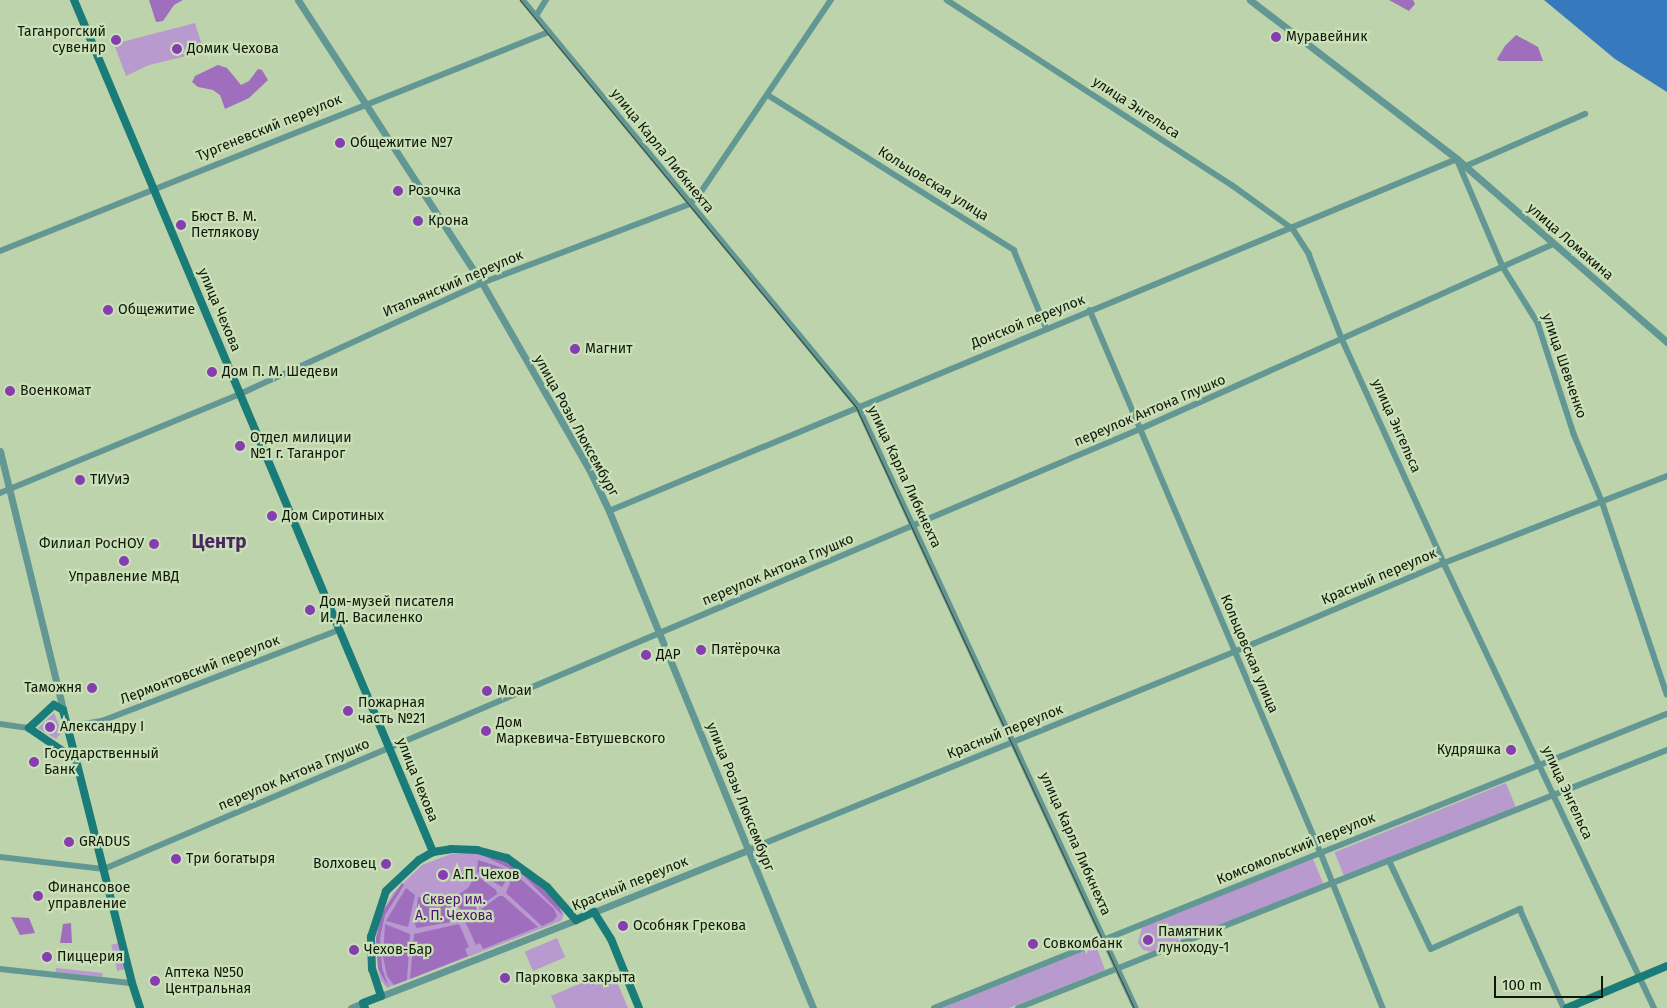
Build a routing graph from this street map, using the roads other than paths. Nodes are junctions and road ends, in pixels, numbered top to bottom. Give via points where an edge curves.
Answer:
1 (74, 0) edge
2 (298, 0) edge
3 (523, 0) edge
4 (546, 0) edge
5 (831, 0) edge
6 (947, 0) edge
7 (1250, 0) edge
8 (536, 16) junction
9 (549, 32) junction
10 (768, 96) junction
11 (364, 103) junction
12 (1585, 114) dead end
13 (1457, 159) junction
14 (1466, 166) junction
15 (154, 188) junction
16 (690, 204) junction
17 (1293, 228) junction
18 (1554, 244) junction
19 (0, 251) edge
20 (1503, 267) junction
21 (482, 283) junction
22 (1090, 310) junction
23 (1046, 327) junction
24 (1343, 341) junction
25 (1667, 342) edge
26 (240, 394) junction
27 (858, 406) junction
28 (1140, 429) junction
29 (0, 451) edge
30 (1667, 476) edge
31 (9, 489) junction
32 (0, 493) edge
33 (1602, 501) junction
34 (609, 511) junction
35 (912, 526) junction
36 (1444, 563) junction
37 (339, 630) junction
38 (660, 634) junction
39 (1234, 652) junction
40 (58, 692) junction
41 (1667, 694) edge
42 (50, 707) junction
43 (63, 710) junction
44 (1667, 714) edge
45 (0, 724) edge
46 (29, 728) junction
47 (68, 731) junction
48 (1015, 741) junction
49 (56, 745) junction
50 (391, 748) junction
51 (1667, 750) edge
52 (76, 760) junction
53 (1540, 765) junction
54 (1554, 795) junction
55 (748, 850) junction
56 (433, 852) junction
57 (1321, 853) junction
58 (0, 857) edge
59 (1389, 860) junction
60 (104, 869) junction
61 (1332, 883) junction
62 (594, 912) junction
63 (576, 920) junction
64 (1105, 939) junction
65 (1667, 966) edge
66 (1118, 968) junction
67 (0, 969) edge
68 (1640, 977) junction
69 (132, 983) junction
70 (381, 996) junction
71 (364, 1006) edge
72 (140, 1008) edge
73 (351, 1008) edge
74 (639, 1008) edge
75 (813, 1008) edge
76 (934, 1008) edge
77 (1018, 1008) edge
78 (1136, 1008) edge
79 (1383, 1008) edge
80 (1565, 1008) edge
81 (1654, 1008) edge

1 - 15 main road, улица Чехова
2 - 11 street, улица Розы Люксембург
3 - 8 street, улица Карла Либкнехта
4 - 8 street
5 - 10 street
6 - 17 street, улица Энгельса
7 - 13 street, улица Шевченко
8 - 9 street, улица Карла Либкнехта
9 - 11 street, Тургеневский переулок
9 - 16 street, улица Карла Либкнехта
10 - 16 street
10 - 23 street, Кольцовская улица via 1014,250
11 - 15 street, Тургеневский переулок
11 - 21 street, улица Розы Люксембург
12 - 14 street
13 - 14 street, улица Ломакина
13 - 17 street, Донской переулок
13 - 20 street, улица Шевченко
14 - 18 street, улица Ломакина
15 - 19 street, Тургеневский переулок
15 - 26 main road, улица Чехова
16 - 21 street, Итальянский переулок
16 - 27 street, улица Карла Либкнехта
17 - 22 street, Донской переулок
17 - 24 street, улица Энгельса via 1309,254
18 - 20 street, переулок Антона Глушко
18 - 25 street, улица Ломакина
20 - 24 street, переулок Антона Глушко
20 - 33 street, улица Шевченко via 1538,323 1574,434
21 - 26 street, Итальянский переулок
21 - 34 street, улица Розы Люксембург
22 - 23 street, Донской переулок
22 - 28 street, Кольцовская улица
23 - 27 street, Донской переулок
24 - 28 street, переулок Антона Глушко
24 - 36 street, улица Энгельса
26 - 31 street, Итальянский переулок
26 - 37 main road, улица Чехова
27 - 34 street, Донской переулок
27 - 35 street, улица Карла Либкнехта
28 - 35 street, переулок Антона Глушко
28 - 39 street, Кольцовская улица
29 - 31 street
30 - 33 street, Красный переулок
31 - 32 street, Итальянский переулок
31 - 40 street
33 - 36 street, Красный переулок
33 - 41 street, улица Шевченко
34 - 38 street, улица Розы Люксембург
35 - 38 street, переулок Антона Глушко
35 - 48 street, улица Карла Либкнехта
36 - 39 street, Красный переулок
36 - 53 street, улица Энгельса
37 - 47 street, Лермонтовский переулок via 102,721
37 - 50 main road, улица Чехова
38 - 50 street, переулок Антона Глушко
38 - 55 street, улица Розы Люксембург
39 - 48 street, Красный переулок
39 - 57 street, Кольцовская улица
40 - 42 street
40 - 43 street
42 - 43 main road via 57,705
42 - 46 main road
43 - 47 main road
44 - 53 street, Комсомольский переулок
45 - 46 street
46 - 49 main road
47 - 49 main road via 65,743
47 - 52 main road
48 - 55 street, Красный переулок
48 - 64 street, улица Карла Либкнехта
49 - 52 main road
50 - 56 main road, улица Чехова
50 - 60 street, переулок Антона Глушко
51 - 54 street
52 - 60 main road
53 - 54 street, улица Энгельса
53 - 57 street, Комсомольский переулок
54 - 59 street
54 - 68 street, улица Энгельса
55 - 62 street, Красный переулок
55 - 75 street, улица Розы Люксембург
56 - 63 main road via 477,850 507,858 547,887
56 - 70 main road via 396,878 379,906 370,953
57 - 61 street, Кольцовская улица
57 - 64 street, Комсомольский переулок
58 - 60 street, переулок Антона Глушко
59 - 61 street
59 - 80 street via 1431,949 1520,910
60 - 69 main road
61 - 66 street
61 - 79 street, Кольцовская улица
62 - 63 main road, Красный переулок
62 - 74 main road via 611,939
63 - 70 street, Красный переулок
64 - 66 street, улица Карла Либкнехта
64 - 76 street, Комсомольский переулок
65 - 68 main road
66 - 77 street
66 - 78 street, улица Карла Либкнехта
67 - 69 street
68 - 80 main road
68 - 81 street, улица Энгельса
69 - 72 main road
70 - 71 main road, Красный переулок
71 - 73 street, Красный переулок

